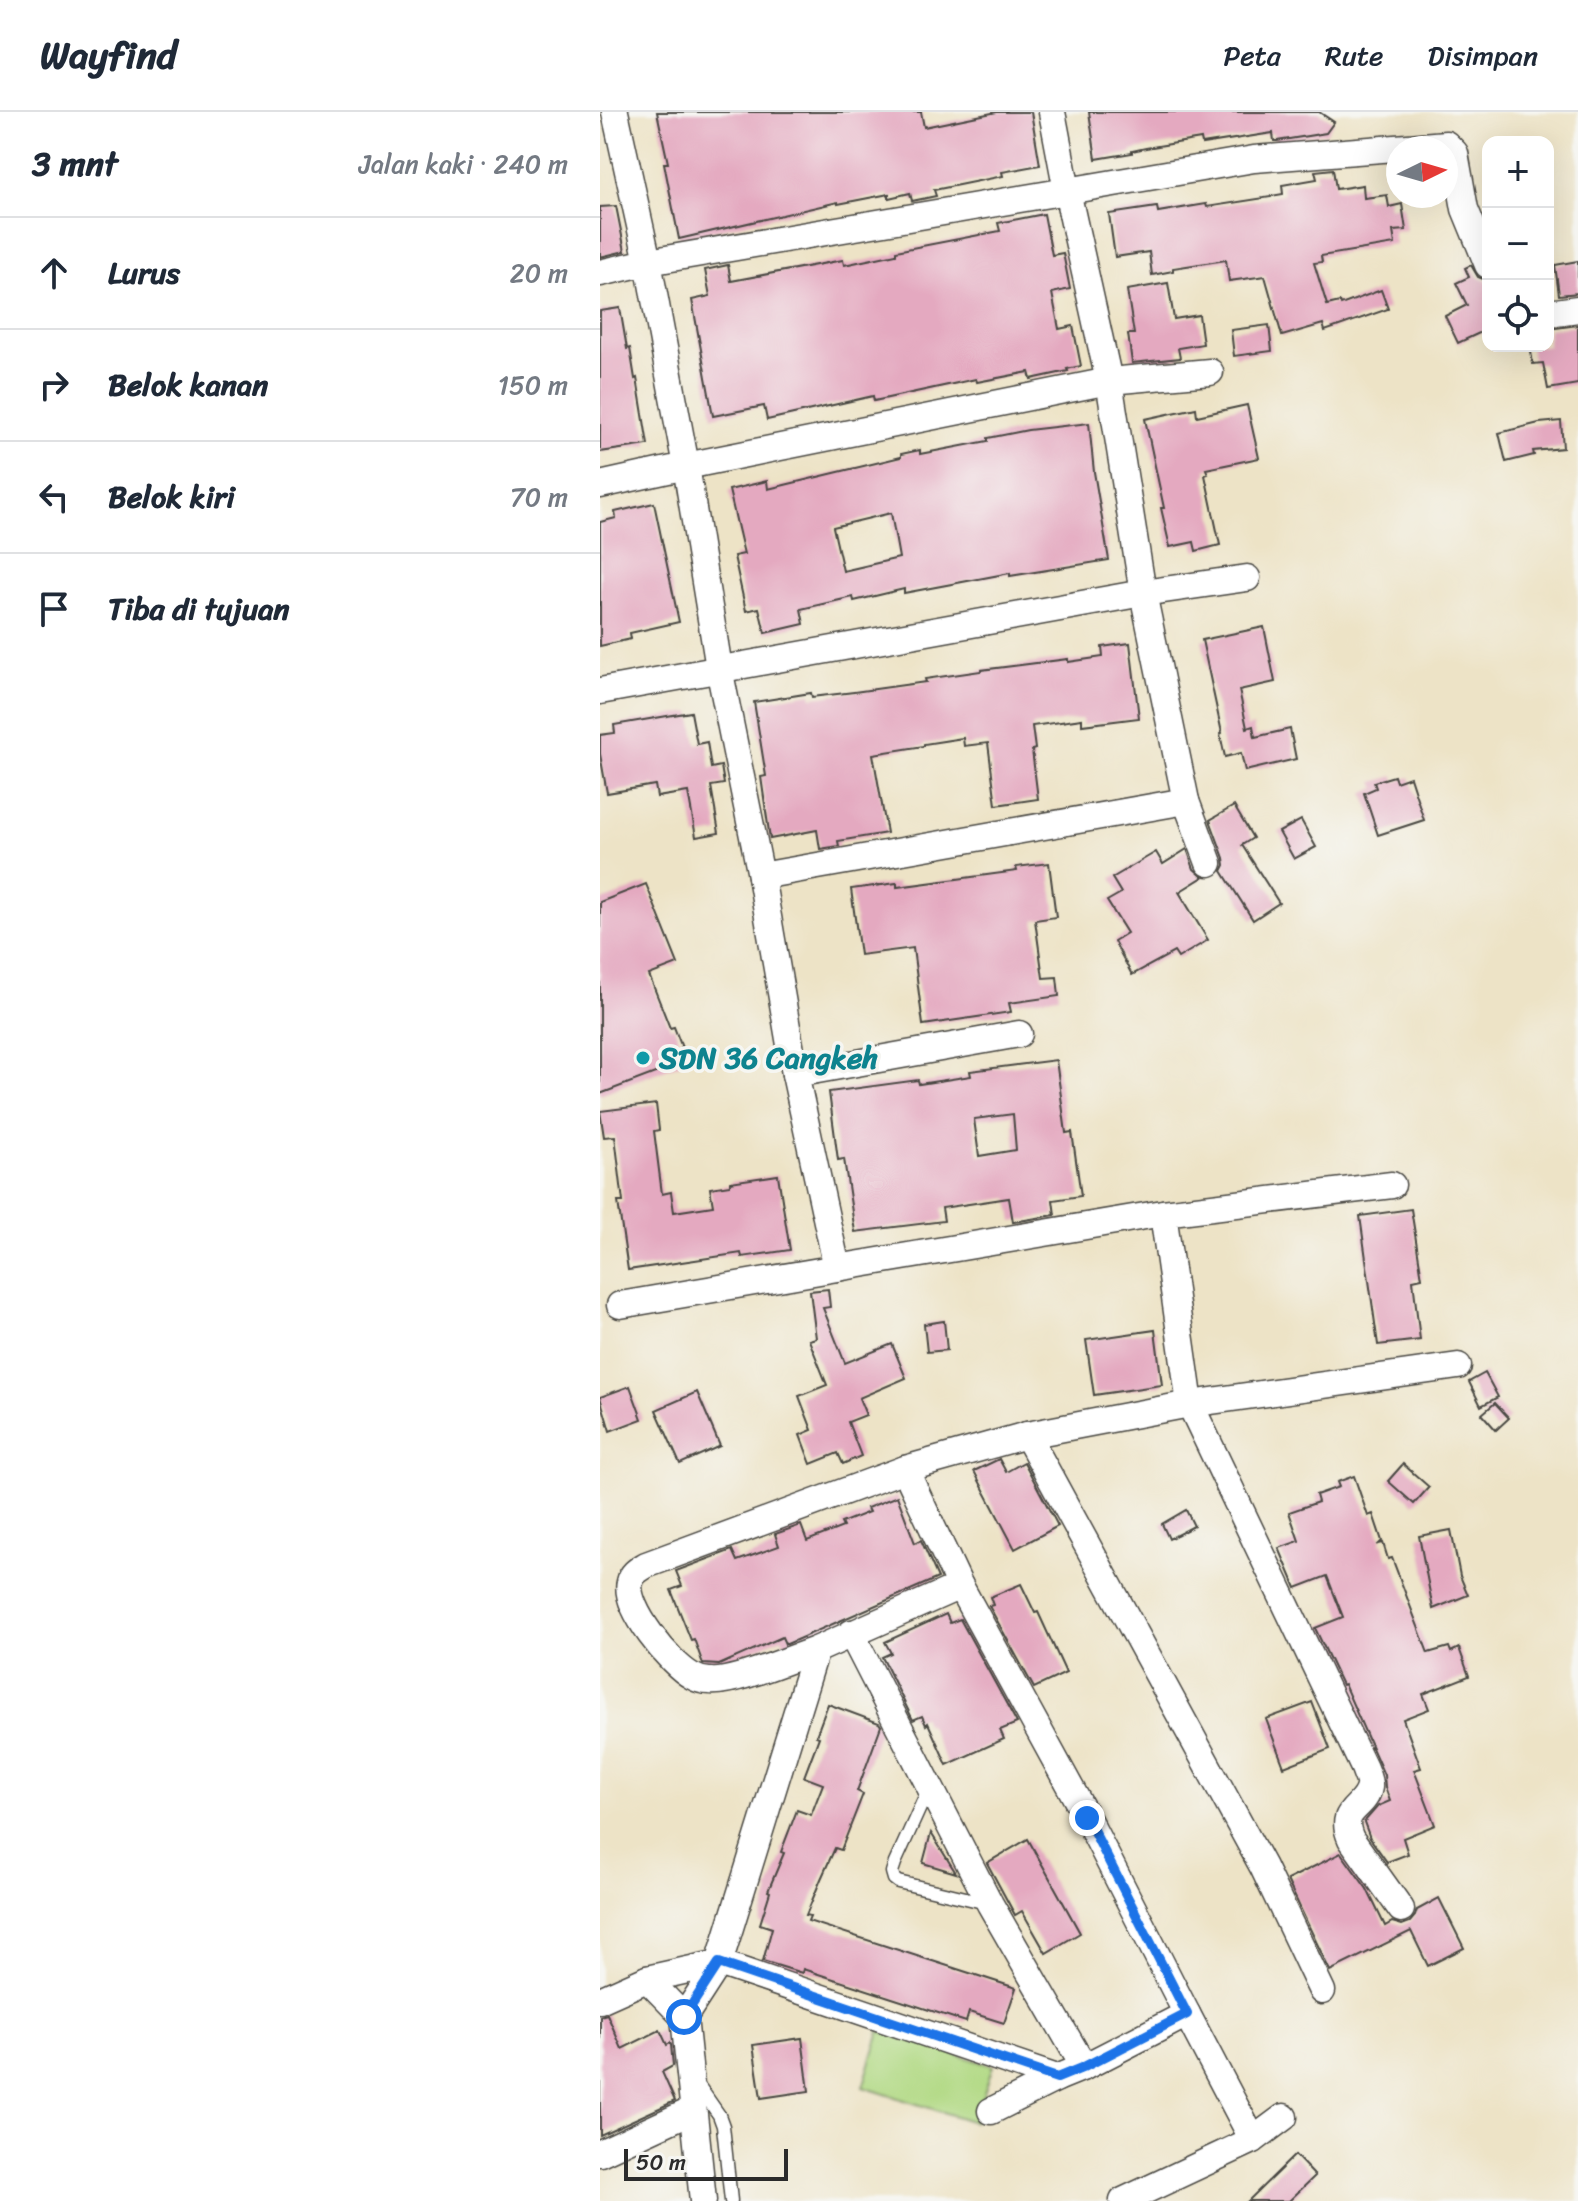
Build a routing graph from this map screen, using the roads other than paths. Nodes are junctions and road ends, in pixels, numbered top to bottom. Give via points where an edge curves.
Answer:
1 (615, 112) edge
2 (1052, 112) edge
3 (1067, 191) junction
4 (1482, 250) edge
5 (648, 262) junction
6 (600, 273) edge
7 (1578, 309) edge
8 (1554, 312) edge
9 (1210, 372) dead end
10 (1109, 381) junction
11 (686, 466) junction
12 (600, 485) edge
13 (1247, 578) dead end
14 (1143, 593) junction
15 (719, 668) junction
16 (600, 691) edge
17 (1186, 801) junction
18 (1209, 863) dead end
19 (761, 876) junction
20 (1019, 1034) dead end
21 (795, 1074) junction
22 (1392, 1185) dead end
23 (1163, 1213) junction
24 (837, 1268) junction
25 (620, 1305) dead end
26 (1458, 1366) dead end
27 (1190, 1404) junction
28 (1027, 1435) junction
29 (905, 1469) junction
30 (960, 1586) junction
31 (851, 1633) junction
32 (816, 1650) junction
33 (930, 1787) junction
34 (990, 1904) junction
35 (1401, 1909) dead end
36 (719, 1963) junction
37 (647, 1979) junction
38 (1322, 1991) dead end
39 (600, 2000) edge
40 (1187, 2014) junction
41 (684, 2017) junction
42 (1084, 2067) junction
43 (691, 2076) junction
44 (1057, 2078) junction
45 (693, 2110) junction
46 (991, 2111) dead end
47 (1284, 2117) dead end
48 (1253, 2140) junction
49 (600, 2153) edge
50 (703, 2201) edge
51 (731, 2201) edge
52 (1123, 2201) edge

1 - 5 street
2 - 3 street
3 - 4 street via 1254,159 1446,144 1455,153 1465,209
3 - 5 street
3 - 10 street
5 - 6 street
5 - 11 street
7 - 8 street
9 - 10 street
10 - 11 street
10 - 14 street
11 - 12 street
11 - 15 street
13 - 14 street
14 - 15 street
14 - 17 street
15 - 16 street
15 - 19 street
17 - 18 street
17 - 19 street
19 - 21 street
20 - 21 street
21 - 24 street
22 - 23 street
23 - 24 street
23 - 27 street
24 - 25 street
26 - 27 street
27 - 28 street
27 - 35 street via 1364,1768 1369,1790 1349,1813 1347,1830
28 - 29 street
28 - 38 street via 1263,1867
29 - 30 street
29 - 32 street via 646,1565 630,1580 630,1601 650,1636 694,1678 722,1682
30 - 31 street
30 - 40 street
31 - 32 street
31 - 33 street
32 - 36 street
33 - 34 street
33 - 34 lane via 895,1863 894,1879
34 - 42 street
36 - 37 street
36 - 41 street
36 - 44 street
37 - 39 street
37 - 41 street
40 - 42 street
40 - 48 street
41 - 43 street
42 - 44 street
43 - 45 street
43 - 51 lane via 723,2126
44 - 46 street
45 - 49 street
45 - 50 street
47 - 48 street
48 - 52 street

